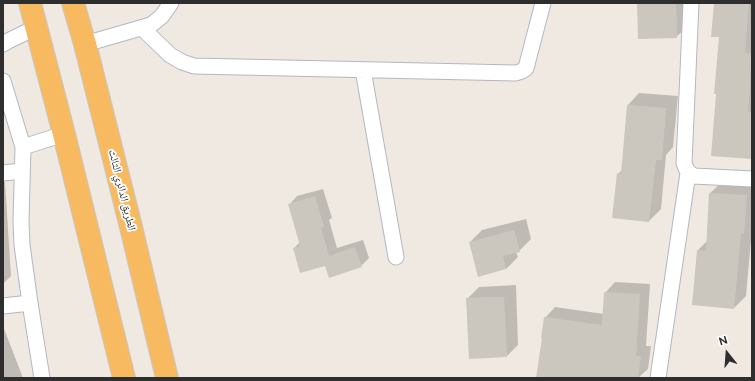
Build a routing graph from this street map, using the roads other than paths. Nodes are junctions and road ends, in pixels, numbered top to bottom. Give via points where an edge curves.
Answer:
1 (30, 3) edge
2 (73, 3) edge
3 (171, 3) edge
4 (543, 3) edge
5 (691, 3) edge
6 (37, 27) junction
7 (142, 28) junction
8 (3, 44) edge
9 (85, 44) junction
10 (363, 70) junction
11 (3, 81) edge
12 (64, 134) junction
13 (23, 147) junction
14 (22, 172) junction
15 (688, 173) junction
16 (3, 174) edge
17 (752, 180) edge
18 (396, 257) dead end
19 (30, 302) junction
20 (3, 306) edge
21 (42, 378) edge
22 (124, 378) edge
23 (167, 378) edge
24 (658, 378) edge

1 - 6 highway
2 - 9 highway, الطريق الدائري الثالث
3 - 7 street via 158,20
4 - 10 street via 526,68 522,71
5 - 15 street via 684,163
6 - 8 street
6 - 12 highway
7 - 9 street
7 - 10 street via 170,55 194,66
9 - 23 highway, الطريق الدائري الثالث
10 - 18 street
11 - 13 street
12 - 13 street
12 - 22 highway
13 - 14 street
14 - 16 street
14 - 19 street via 21,221
15 - 17 street via 694,176
15 - 24 street
19 - 20 street
19 - 21 street

